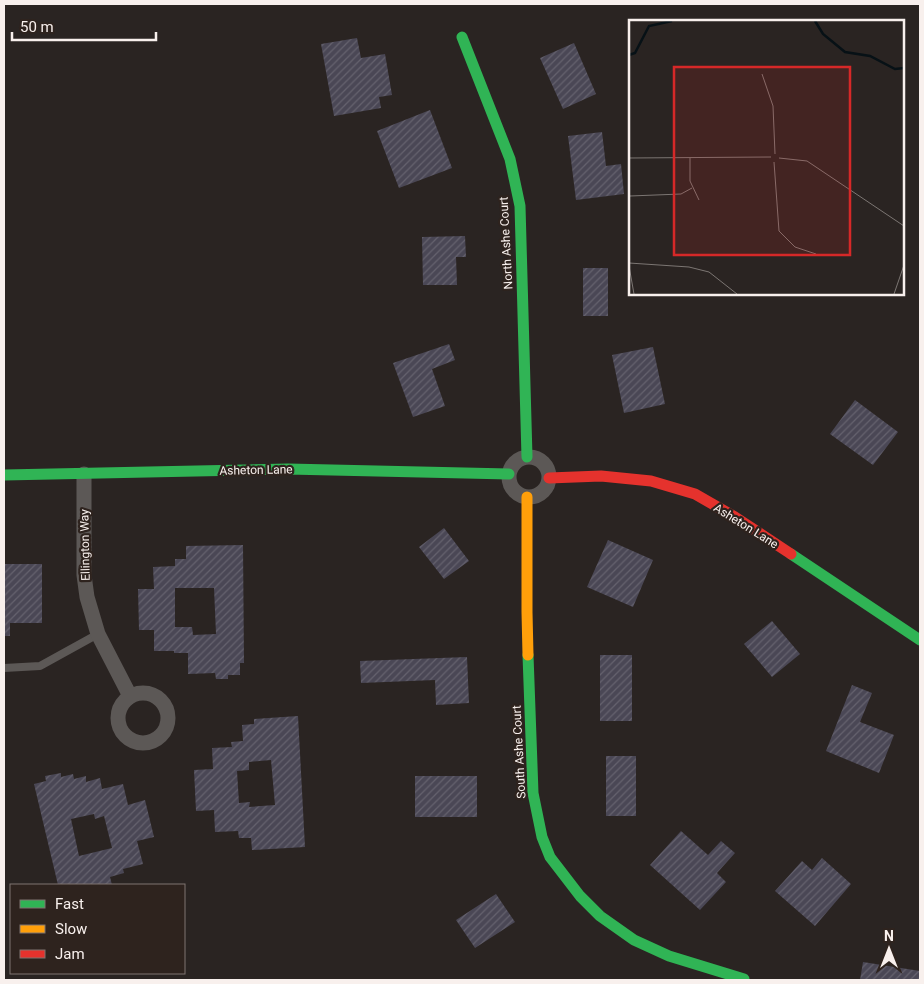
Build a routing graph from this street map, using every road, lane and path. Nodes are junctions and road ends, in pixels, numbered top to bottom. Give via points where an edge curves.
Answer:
1 (462, 37) dead end
2 (528, 457) junction
3 (84, 474) junction
4 (509, 474) junction
5 (4, 475) edge
6 (549, 478) junction
7 (527, 497) junction
8 (98, 634) junction
9 (920, 640) edge
10 (4, 668) edge
11 (130, 696) dead end
12 (744, 979) dead end

1 - 2 street, North Ashe Court via 510,159 520,206
2 - 4 street via 515,462
2 - 6 street via 545,465
3 - 4 street, Asheton Lane via 288,469
3 - 5 street, Asheton Lane
3 - 8 street, Ellington Way via 84,575
4 - 7 street via 515,492
6 - 7 street via 544,490
6 - 9 street, Asheton Lane via 601,476 651,481 695,494
7 - 12 street, South Ashe Court via 533,793 542,837 550,856 580,896 600,916 634,940 668,956
8 - 10 lane via 40,666
8 - 11 street, Ellington Way

